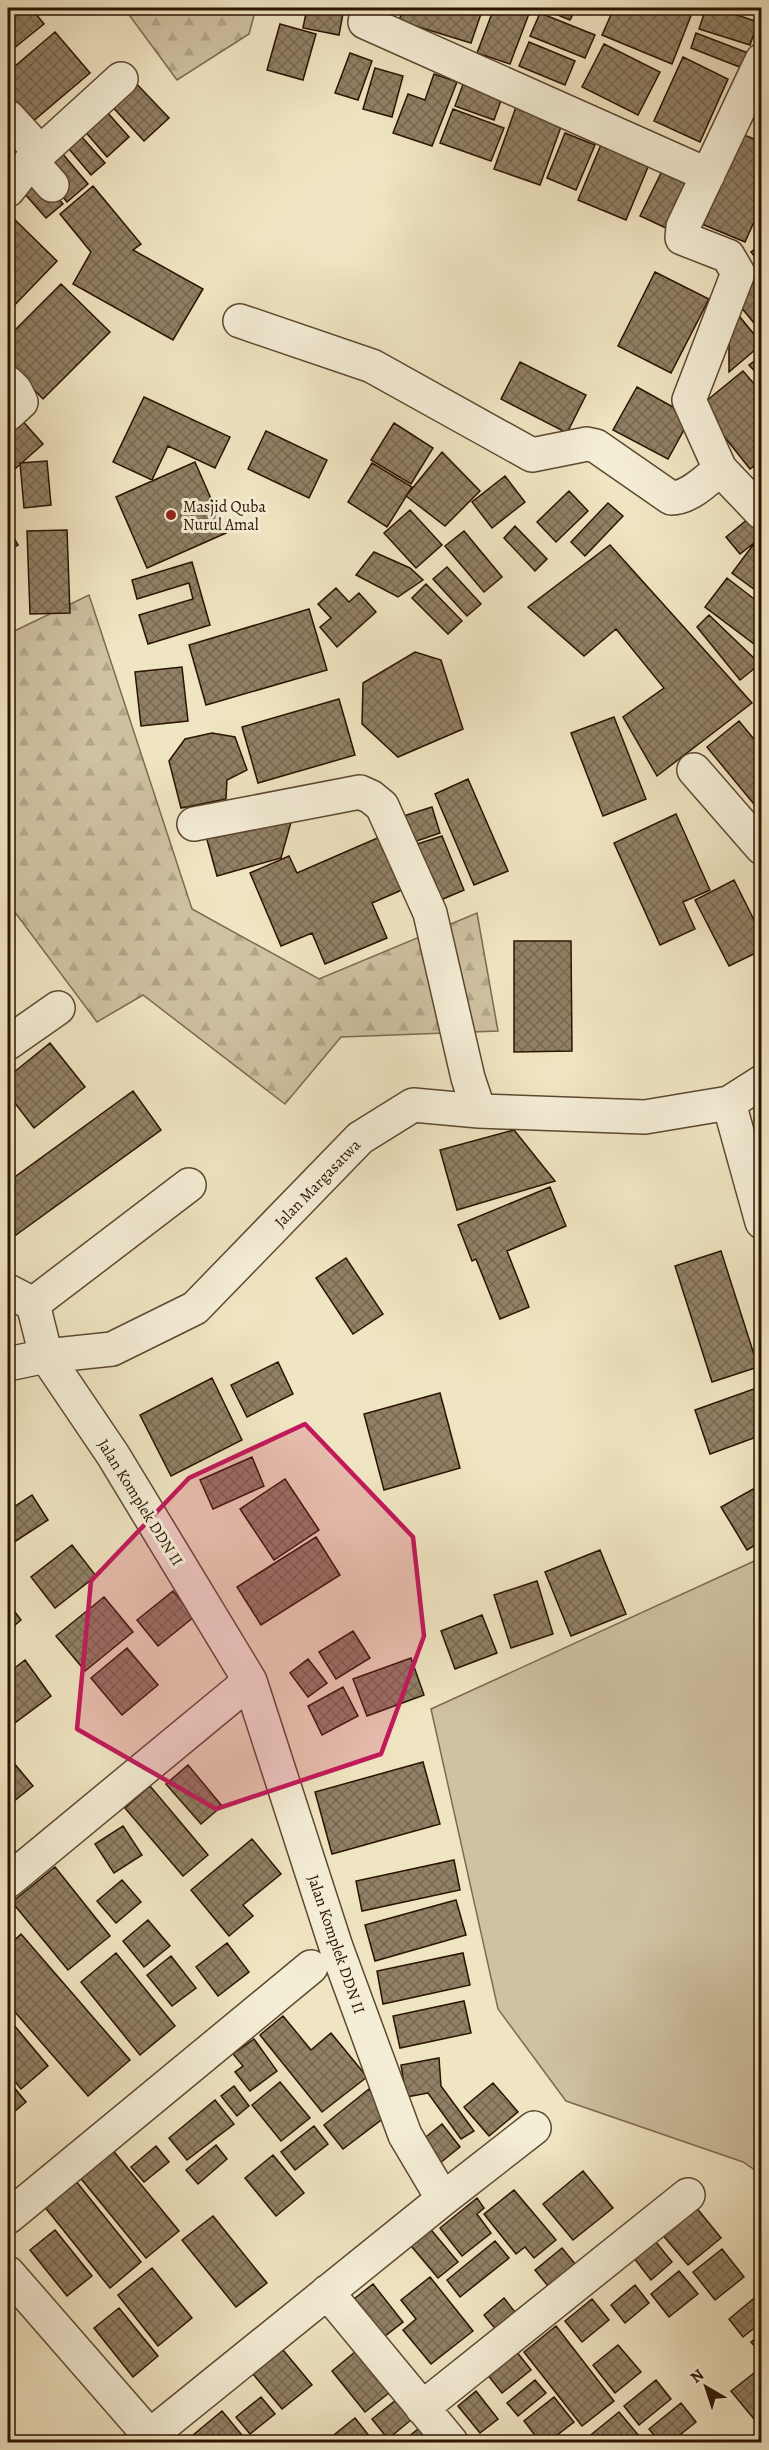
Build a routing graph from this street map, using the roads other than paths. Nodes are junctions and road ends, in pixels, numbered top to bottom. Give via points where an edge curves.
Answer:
1 (365, 22) dead end
2 (762, 60) edge
3 (121, 79) dead end
4 (8, 117) edge
5 (41, 166) junction
6 (708, 175) junction
7 (8, 190) edge
8 (240, 321) dead end
9 (720, 469) junction
10 (761, 512) edge
11 (694, 770) dead end
12 (194, 824) dead end
13 (762, 848) edge
14 (58, 1008) dead end
15 (8, 1043) edge
16 (762, 1082) edge
17 (729, 1103) junction
18 (479, 1111) junction
19 (189, 1185) dead end
20 (762, 1222) edge
21 (20, 1298) edge
22 (46, 1356) junction
23 (8, 1364) edge
24 (250, 1681) junction
25 (8, 1881) edge
26 (312, 1967) dead end
27 (534, 2128) dead end
28 (688, 2195) dead end
29 (443, 2199) junction
30 (8, 2217) edge
31 (8, 2273) edge
32 (327, 2292) junction
33 (422, 2408) junction
34 (146, 2439) edge
35 (451, 2442) edge

1 - 6 street
2 - 6 street
3 - 5 street
4 - 5 street
5 - 7 street
6 - 9 street via 683,227 682,238 728,256 738,273 689,400
8 - 9 street via 372,366 532,455 587,444 596,446 672,498 692,491
9 - 10 street
11 - 13 street
12 - 18 street via 360,792 381,806 430,913
14 - 15 street
16 - 17 street, Jalan Margasatwa
17 - 18 street, Jalan Margasatwa via 645,1117
17 - 20 street
18 - 22 street, Jalan Margasatwa via 413,1105 360,1137 195,1308 112,1349
19 - 21 street
21 - 22 street
22 - 23 street, Jalan Margasatwa
22 - 24 street, Jalan Komplek DDN II via 113,1455
24 - 25 street
24 - 29 street, Jalan Komplek DDN II via 336,1947 405,2135
26 - 30 street, Jalan Komplek DDN II
27 - 29 street
28 - 33 street
29 - 32 street
31 - 34 street
32 - 33 street
32 - 34 street
33 - 35 street

